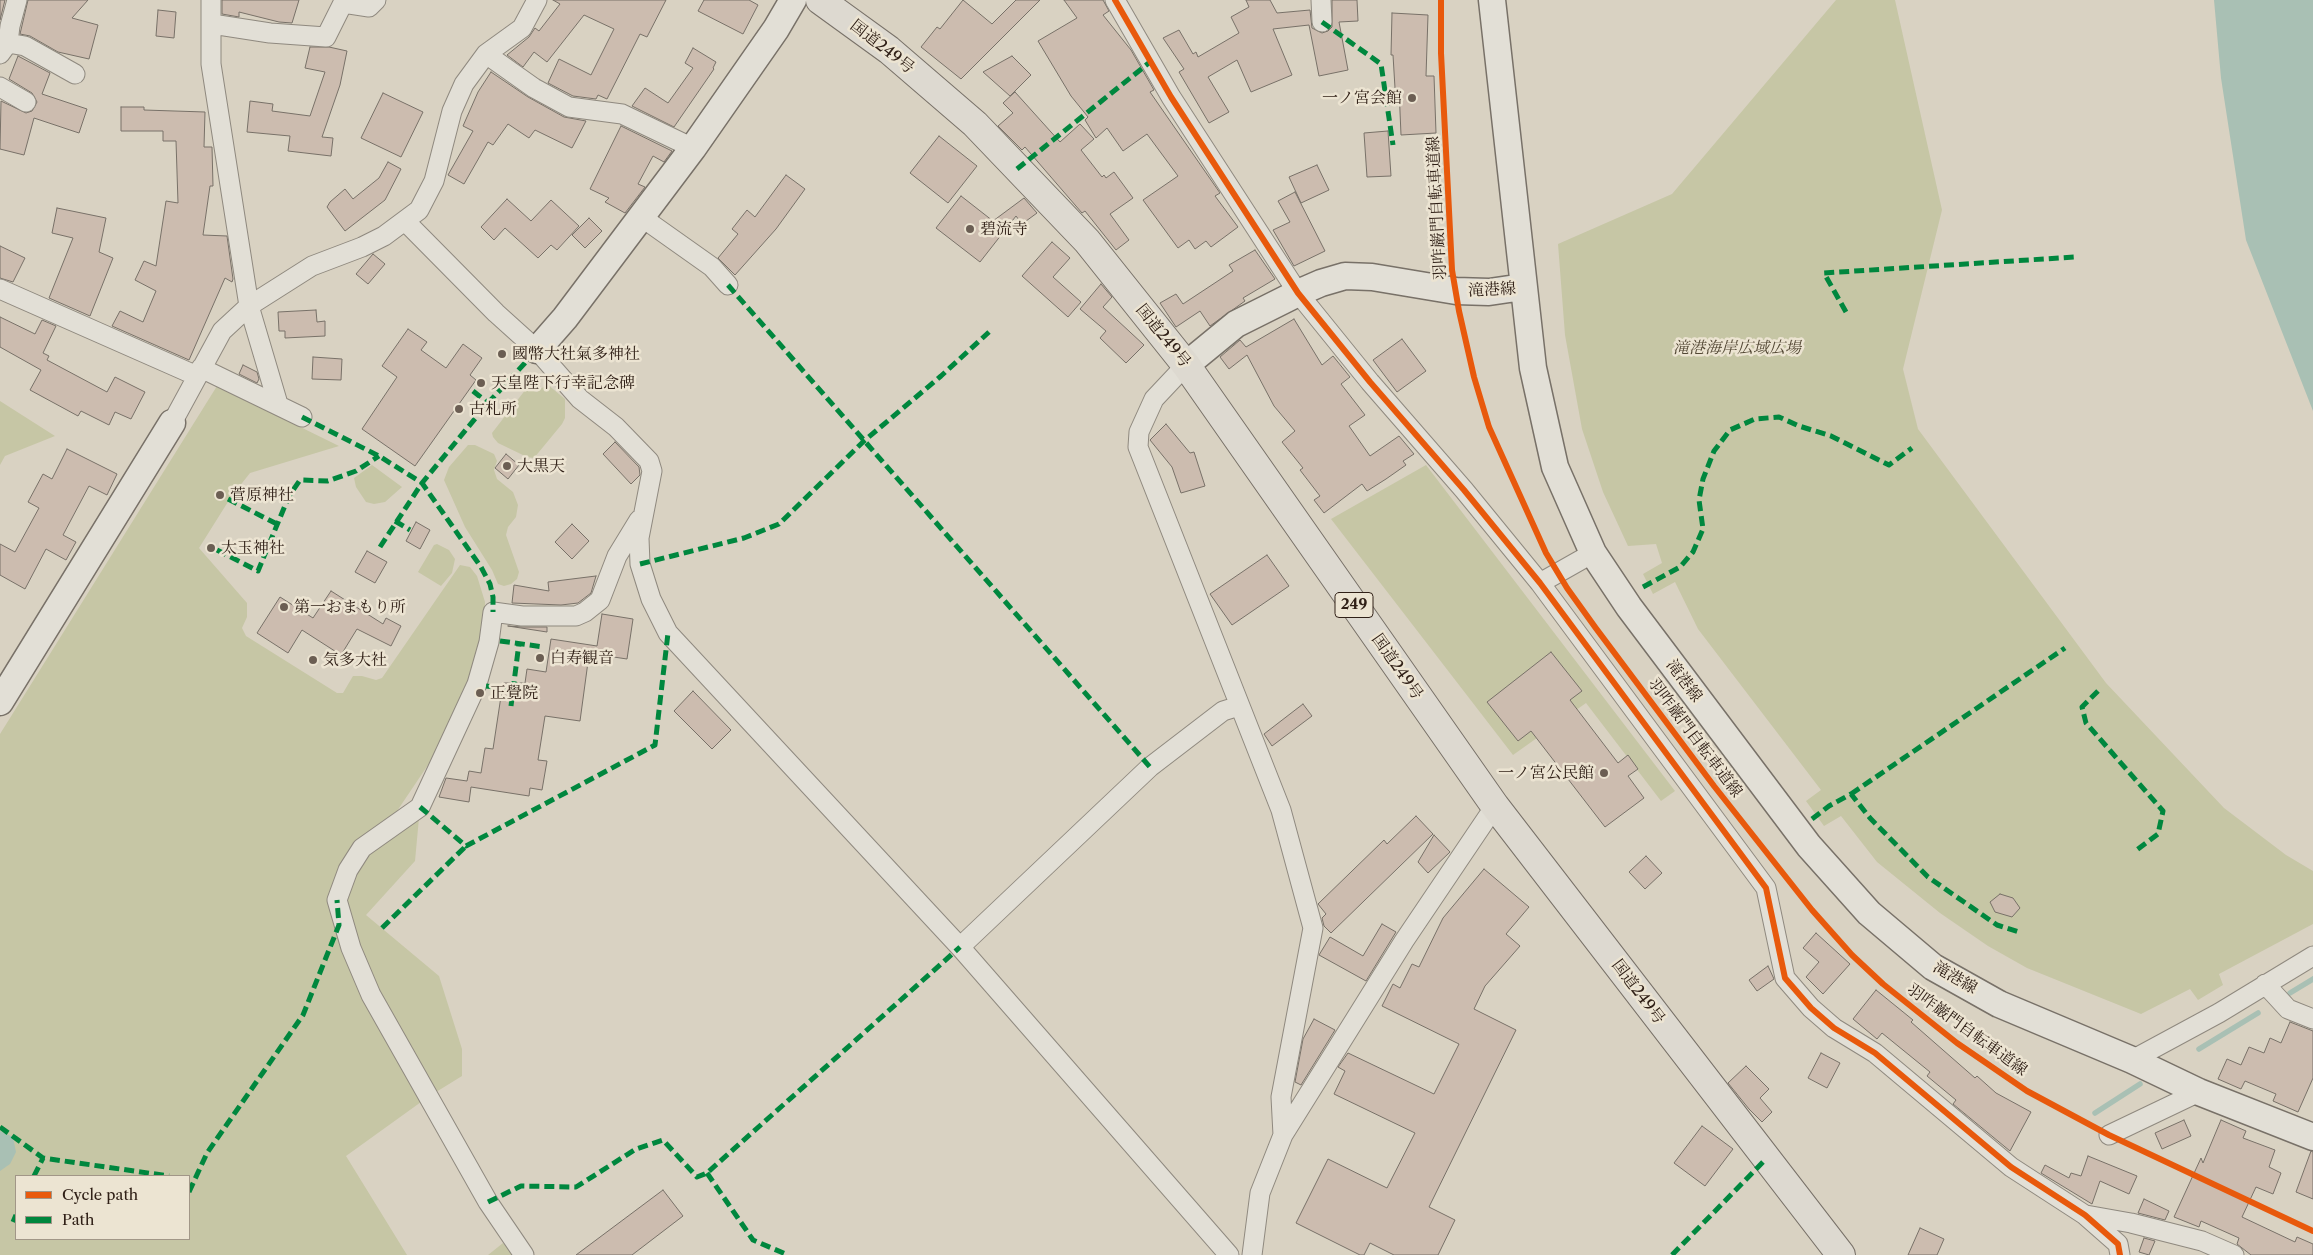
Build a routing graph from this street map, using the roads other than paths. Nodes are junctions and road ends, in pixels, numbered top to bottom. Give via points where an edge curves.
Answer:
1 (17, 0) edge
2 (212, 0) edge
3 (376, 0) edge
4 (537, 0) edge
5 (793, 0) edge
6 (820, 0) edge
7 (1115, 0) edge
8 (1322, 0) edge
9 (1492, 0) edge
10 (1322, 22) dead end
11 (212, 24) junction
12 (4, 35) edge
13 (486, 54) junction
14 (74, 74) dead end
15 (0, 87) edge
16 (26, 102) dead end
17 (693, 148) junction
18 (640, 216) junction
19 (406, 222) junction
20 (728, 285) dead end
21 (1523, 287) junction
22 (0, 288) edge
23 (1298, 292) junction
24 (249, 306) junction
25 (536, 350) junction
26 (1186, 365) junction
27 (199, 372) junction
28 (278, 404) junction
29 (302, 417) dead end
30 (172, 423) joint
31 (643, 512) junction
32 (1593, 554) junction
33 (1540, 583) junction
34 (0, 702) edge
35 (1239, 706) junction
36 (1495, 806) junction
37 (960, 947) junction
38 (2313, 956) edge
39 (2266, 984) junction
40 (2313, 1019) edge
41 (2132, 1060) junction
42 (2200, 1092) junction
43 (1283, 1135) junction
44 (2109, 1135) dead end
45 (2313, 1137) edge
46 (2085, 1215) junction
47 (524, 1255) edge
48 (1230, 1255) edge
49 (1252, 1255) edge
50 (1841, 1255) edge
51 (2120, 1255) edge
52 (2234, 1255) edge

1 - 12 street
2 - 11 street
3 - 11 street via 369,7 344,3 326,37
4 - 13 street via 522,28
5 - 17 main road
6 - 26 highway, 国道249号 / 249 via 889,50 975,124 1086,241
7 - 23 street via 1170,98
8 - 10 street
9 - 21 main road
11 - 24 street via 211,64
12 - 14 street
13 - 17 street via 534,88 569,107 622,114
13 - 19 street via 464,84 452,111 434,181 419,210
15 - 16 street
17 - 18 main road
18 - 20 street via 712,267
18 - 25 main road via 565,318
19 - 24 street via 362,247 312,266
19 - 25 street
21 - 23 main road, 滝港線 via 1489,292 1456,291 1372,277 1346,276
21 - 32 main road, 滝港線 via 1533,368 1555,467
22 - 27 street
23 - 26 main road, 滝港線 via 1236,324
23 - 33 street
24 - 27 street via 222,331
24 - 28 street
25 - 31 street via 580,399 616,427 649,461 652,471
26 - 35 street via 1154,399 1139,432 1138,447
26 - 36 highway, 国道249号 / 249
27 - 28 street
27 - 30 street
28 - 29 street
30 - 34 main road
31 - 37 street via 640,564 651,599 668,633
31 - 47 street via 617,556 600,600 585,612 576,616 522,616 493,612 489,642 476,684 420,807 362,848 348,870 337,900 351,948 371,994 488,1202
32 - 33 street
32 - 41 main road, 滝港線 via 1629,608 1809,846 1868,913 1933,966 1999,1004
33 - 46 street via 1766,888 1785,978 1834,1028 1875,1053 2011,1167
35 - 37 street via 1224,711 1150,767
35 - 43 street via 1281,810 1313,928 1281,1097
36 - 43 street via 1404,941
36 - 50 highway, 国道249号 / 249
37 - 48 street
38 - 39 street
39 - 40 street via 2288,1009
39 - 41 street
41 - 42 main road, 滝港線
42 - 44 street
42 - 45 main road, 滝港線
43 - 49 street via 1260,1193
46 - 51 street via 2118,1244
46 - 52 street via 2193,1239

